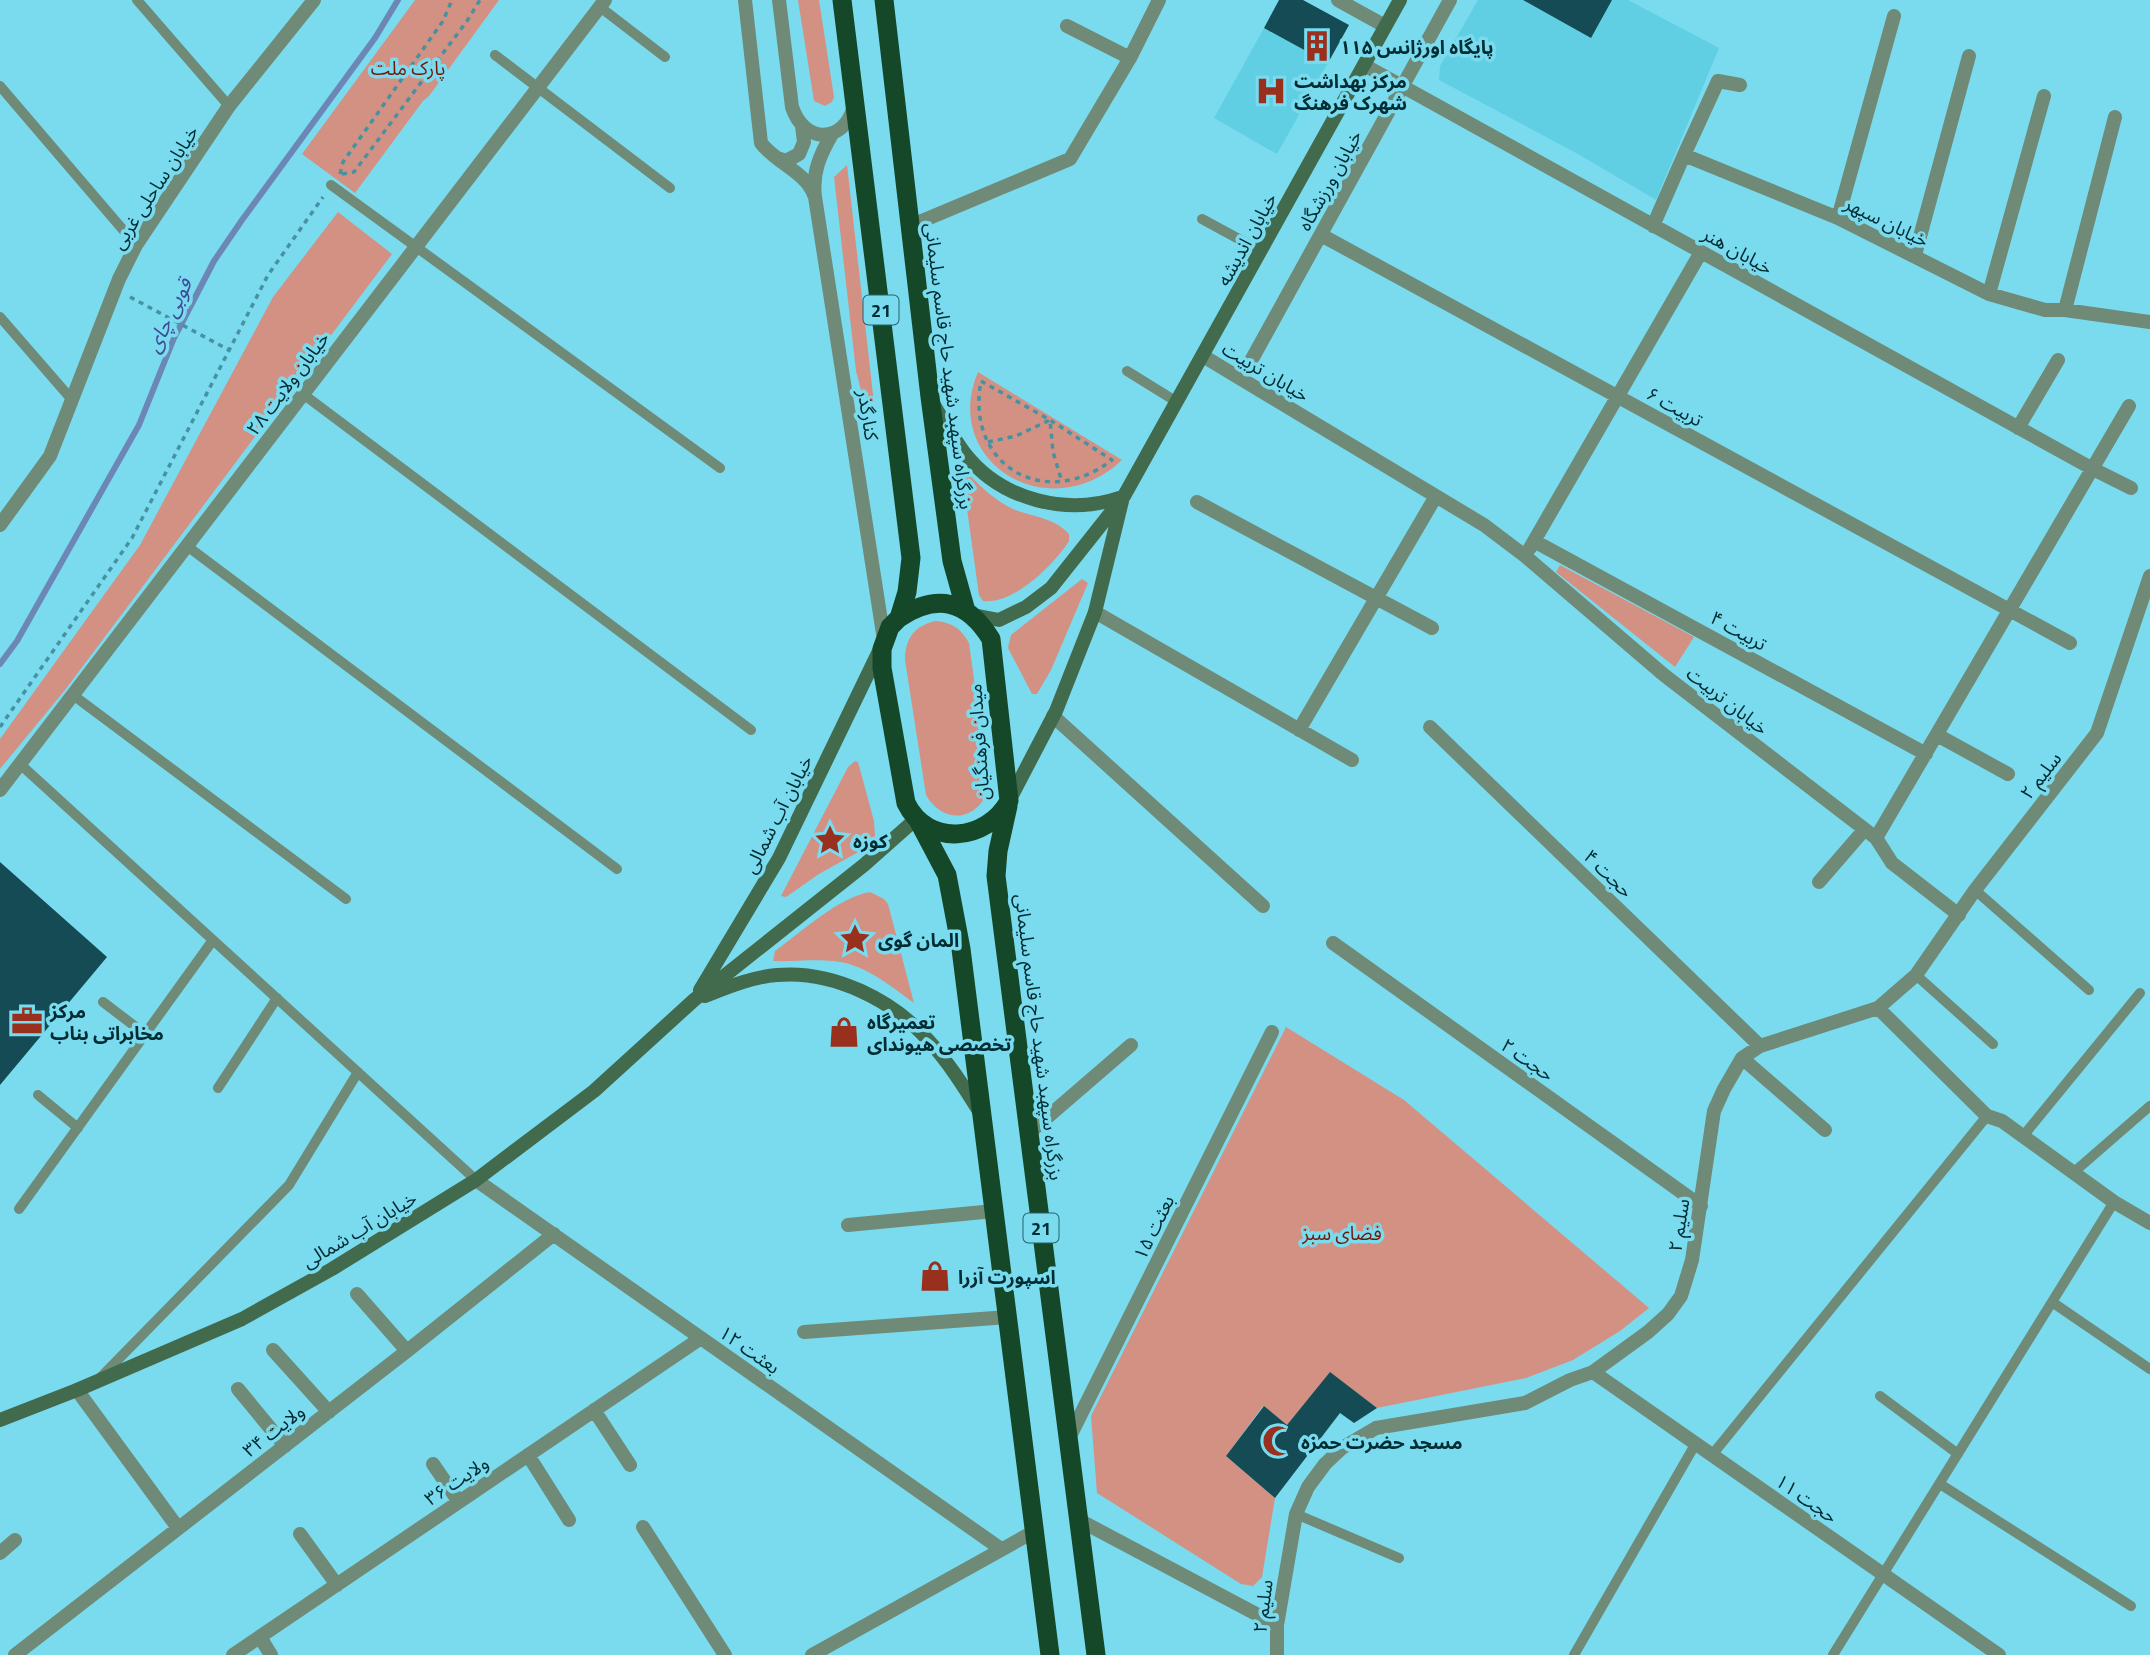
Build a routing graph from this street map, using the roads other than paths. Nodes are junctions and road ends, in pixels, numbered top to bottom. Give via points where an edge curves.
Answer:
1 (137, 0) edge
2 (314, 0) edge
3 (745, 0) edge
4 (779, 0) edge
5 (842, 0) edge
6 (884, 0) edge
7 (1159, 0) edge
8 (1338, 0) edge
9 (1400, 0) edge
10 (1450, 0) edge
11 (603, 4) edge
12 (1894, 16) dead end
13 (1067, 26) dead end
14 (1385, 26) junction
15 (495, 55) dead end
16 (1969, 56) dead end
17 (665, 57) dead end
18 (1130, 58) junction
19 (1364, 65) junction
20 (1740, 85) dead end
21 (0, 86) edge
22 (1402, 87) junction
23 (538, 88) junction
24 (2044, 96) dead end
25 (855, 101) junction
26 (229, 106) junction
27 (2115, 117) dead end
28 (802, 126) junction
29 (832, 134) junction
30 (1684, 155) junction
31 (775, 158) junction
32 (331, 185) road end
33 (670, 188) dead end
34 (815, 197) junction
35 (1838, 218) junction
36 (1202, 219) dead end
37 (910, 226) junction
38 (1653, 226) junction
39 (1321, 235) junction
40 (136, 245) junction
41 (416, 248) junction
42 (1261, 251) junction
43 (1701, 252) junction
44 (1915, 256) junction
45 (1989, 293) junction
46 (2065, 310) junction
47 (0, 317) edge
48 (2150, 322) edge
49 (1203, 356) junction
50 (2058, 360) dead end
51 (1127, 371) dead end
52 (1241, 379) junction
53 (303, 394) junction
54 (930, 397) junction
55 (1618, 397) junction
56 (73, 401) junction
57 (1177, 402) junction
58 (2129, 406) dead end
59 (2018, 428) junction
60 (720, 468) dead end
61 (2093, 469) junction
62 (2131, 488) dead end
63 (1124, 496) junction
64 (1436, 496) junction
65 (1197, 502) dead end
66 (0, 525) edge
67 (1534, 541) junction
68 (187, 546) junction
69 (1525, 556) junction
70 (2150, 576) edge
71 (1376, 598) junction
72 (2010, 610) junction
73 (1095, 612) junction
74 (969, 613) junction
75 (899, 618) junction
76 (1432, 628) dead end
77 (884, 640) junction
78 (2070, 643) dead end
79 (73, 695) junction
80 (1054, 716) junction
81 (1430, 727) dead end
82 (751, 730) dead end
83 (1299, 730) junction
84 (1937, 735) junction
85 (1926, 754) junction
86 (1352, 760) dead end
87 (20, 764) junction
88 (2008, 774) dead end
89 (0, 790) edge
90 (1010, 801) junction
91 (917, 818) junction
92 (1870, 834) junction
93 (617, 869) dead end
94 (1819, 882) dead end
95 (1975, 890) junction
96 (346, 899) dead end
97 (1263, 906) dead end
98 (1959, 915) junction
99 (213, 940) junction
100 (1333, 943) dead end
101 (1916, 975) junction
102 (2089, 990) dead end
103 (2140, 993) dead end
104 (277, 998) junction
105 (694, 1000) junction
106 (103, 1002) dead end
107 (1878, 1008) junction
108 (1272, 1032) dead end
109 (145, 1034) junction
110 (1993, 1044) dead end
111 (1130, 1045) dead end
112 (1760, 1046) junction
113 (1741, 1058) junction
114 (358, 1072) junction
115 (218, 1088) dead end
116 (38, 1095) dead end
117 (2150, 1106) edge
118 (982, 1115) junction
119 (1987, 1115) junction
120 (78, 1128) junction
121 (1825, 1130) dead end
122 (1028, 1133) junction
123 (2024, 1135) junction
124 (2074, 1172) junction
125 (476, 1180) junction
126 (2115, 1202) junction
127 (1702, 1206) junction
128 (19, 1209) dead end
129 (994, 1211) junction
130 (2150, 1223) edge
131 (848, 1225) dead end
132 (554, 1234) junction
133 (357, 1294) dead end
134 (2052, 1302) junction
135 (1008, 1317) junction
136 (804, 1332) dead end
137 (701, 1338) junction
138 (273, 1350) dead end
139 (407, 1352) junction
140 (2150, 1369) edge
141 (1593, 1372) junction
142 (96, 1382) junction
143 (238, 1389) dead end
144 (77, 1390) junction
145 (1880, 1396) dead end
146 (594, 1410) junction
147 (329, 1412) junction
148 (0, 1420) edge
149 (1068, 1440) junction
150 (1696, 1443) junction
151 (285, 1446) junction
152 (1958, 1454) junction
153 (528, 1455) junction
154 (1712, 1455) junction
155 (433, 1464) dead end
156 (630, 1465) dead end
157 (1940, 1484) junction
158 (459, 1502) junction
159 (1296, 1514) junction
160 (569, 1520) dead end
161 (1079, 1520) junction
162 (643, 1527) dead end
163 (178, 1528) junction
164 (1035, 1531) junction
165 (300, 1534) dead end
166 (15, 1540) dead end
167 (1001, 1549) junction
168 (0, 1553) edge
169 (1399, 1558) dead end
170 (1883, 1574) junction
171 (337, 1585) junction
172 (2131, 1606) dead end
173 (1277, 1625) junction
174 (260, 1637) junction
175 (15, 1655) edge
176 (233, 1655) edge
177 (271, 1655) edge
178 (725, 1655) edge
179 (812, 1655) edge
180 (1051, 1655) edge
181 (1096, 1655) edge
182 (1277, 1655) edge
183 (1574, 1655) edge
184 (1833, 1655) edge
185 (1999, 1655) edge

1 - 26 lane
2 - 26 street, خیابان ساحلی غربی
3 - 31 street via 759,134
4 - 28 street via 792,107
5 - 25 highway, 21
6 - 37 highway, بزرگراه سپهبد شهید حاج قاسم سلیمانی / 21
7 - 18 street
8 - 14 street
9 - 14 main road, خیابان اندیشه
10 - 22 street, خیابان ورزشگاه
11 - 17 lane
11 - 23 street, خیابان ولایت ۲۸
12 - 35 street
13 - 18 street
14 - 19 main road, خیابان اندیشه
15 - 23 lane
16 - 44 street
18 - 37 street via 1070,159
19 - 22 street, خیابان هنر
19 - 42 main road, خیابان اندیشه
20 - 30 street via 1718,81
21 - 40 lane
22 - 38 street, خیابان هنر
22 - 39 street, خیابان ورزشگاه
23 - 33 lane
23 - 41 street, خیابان ولایت ۲۸
24 - 45 street
25 - 29 street, کنارگذر via 847,124
25 - 75 highway, 21 via 911,558
26 - 40 street, خیابان ساحلی غربی
27 - 46 street
28 - 29 street via 821,135
28 - 31 street via 804,142 799,154 786,161
29 - 34 street, کنارگذر via 814,174
30 - 35 street, خیابان سپهر
30 - 38 street
31 - 34 street via 806,182
32 - 41 lane
34 - 77 street, کنارگذر
35 - 44 street, خیابان سپهر
36 - 42 lane
37 - 54 highway, بزرگراه سپهبد شهید حاج قاسم سلیمانی / 21
38 - 43 street, خیابان هنر
39 - 52 street, خیابان ورزشگاه
39 - 55 street, تربیت ۶
40 - 56 street, خیابان ساحلی غربی
41 - 53 street, خیابان ولایت ۲۸
41 - 60 lane
42 - 49 main road, خیابان اندیشه
43 - 55 street
43 - 59 street, خیابان هنر
44 - 45 street, خیابان سپهر
45 - 46 street, خیابان سپهر via 2045,310
46 - 48 street, خیابان سپهر
47 - 56 lane
49 - 52 street, خیابان تربیت
49 - 57 main road, خیابان اندیشه
50 - 59 street
51 - 57 lane
52 - 64 street, خیابان تربیت
53 - 68 street, خیابان ولایت ۲۸
53 - 82 lane
54 - 63 main road via 967,456 989,477 1016,493 1044,503 1075,506
54 - 74 highway, بزرگراه سپهبد شهید حاج قاسم سلیمانی / 21 via 952,561
55 - 67 street
55 - 72 street, تربیت ۶
56 - 66 street, خیابان ساحلی غربی via 50,456
57 - 63 main road, خیابان اندیشه
58 - 61 street
59 - 61 street, خیابان هنر
61 - 62 street, خیابان هنر
61 - 72 street
63 - 73 main road, خیابان اندیشه
63 - 74 main road, خیابان اندیشه via 1044,594 999,620
64 - 69 street, خیابان تربیت
64 - 71 street
65 - 71 street
67 - 69 street
67 - 85 street, تربیت ۴
68 - 79 street, خیابان ولایت ۲۸
68 - 93 lane
69 - 92 street, خیابان تربیت via 1664,676
70 - 95 street, سلیم ۲ via 2097,733
71 - 76 street
71 - 83 street
72 - 78 street, تربیت ۶
72 - 84 street
73 - 80 main road, خیابان اندیشه
73 - 83 street
74 - 75 highway via 949,604 931,603
74 - 90 highway, میدان فرهنگیان / 21 via 991,639
75 - 77 highway, 21
77 - 91 highway, 21 via 882,668 906,803
77 - 105 main road, خیابان آب شمالی via 779,858
79 - 87 street, خیابان ولایت ۲۸
79 - 96 lane
80 - 90 main road, خیابان اندیشه
80 - 97 street
81 - 112 street, حجت ۴
83 - 86 street
84 - 85 street
84 - 88 street
85 - 92 street
87 - 89 street, خیابان ولایت ۲۸
87 - 99 lane
90 - 91 highway, میدان فرهنگیان via 988,826 961,835 943,833
90 - 122 highway, بزرگراه سپهبد شهید حاج قاسم سلیمانی / 21 via 996,876
91 - 105 main road, خیابان آب شمالی
91 - 118 highway, 21 via 947,875
92 - 94 street
92 - 98 street, خیابان تربیت via 1892,863
95 - 98 street, سلیم ۲
95 - 102 lane
98 - 101 street, سلیم ۲
99 - 104 lane
99 - 109 lane
100 - 127 street, حجت ۲
101 - 107 street, سلیم ۲
101 - 110 lane
103 - 123 lane
104 - 114 lane
104 - 115 lane
105 - 118 main road via 776,975 833,980 858,989 906,1018 928,1039
105 - 125 main road, خیابان آب شمالی via 594,1091
106 - 109 lane
107 - 112 street, سلیم ۲
107 - 119 street
108 - 149 street, بعثت ۱۵
109 - 120 lane
111 - 122 street
112 - 113 street, سلیم ۲
113 - 121 street
113 - 127 street, سلیم ۲ via 1714,1111
114 - 125 lane
114 - 142 lane via 289,1185
116 - 120 lane
117 - 124 lane
118 - 129 highway, 21
119 - 123 street
119 - 154 lane
120 - 128 lane
122 - 149 highway, بزرگراه سپهبد شهید حاج قاسم سلیمانی / 21
123 - 124 street
124 - 126 street
125 - 132 street, بعثت ۱۲
125 - 142 main road, خیابان آب شمالی via 332,1269 242,1318
126 - 130 street
126 - 134 lane
127 - 141 street, سلیم ۲ via 1681,1296 1648,1332
129 - 131 street
129 - 135 highway, 21
132 - 137 street, بعثت ۱۲
132 - 139 street, ولایت ۳۴
133 - 139 street
134 - 140 lane
134 - 152 lane
135 - 136 street
135 - 164 highway, 21
137 - 146 street, ولایت ۳۶
137 - 167 street, بعثت ۱۲
138 - 147 street
139 - 147 street, ولایت ۳۴
141 - 150 street, حجت ۱۱
141 - 159 street, سلیم ۲ via 1525,1403 1376,1428 1325,1464
142 - 144 main road, خیابان آب شمالی
143 - 151 street
144 - 148 main road, خیابان آب شمالی
144 - 163 street
145 - 152 lane
146 - 153 street, ولایت ۳۶
146 - 156 street
147 - 151 street, ولایت ۳۴
149 - 161 highway, بزرگراه سپهبد شهید حاج قاسم سلیمانی / 21
150 - 154 street, حجت ۱۱
150 - 183 lane
151 - 163 street, ولایت ۳۴
152 - 157 lane
153 - 158 street, ولایت ۳۶
153 - 160 street
154 - 170 street, حجت ۱۱
155 - 158 street
157 - 170 lane
157 - 172 lane
158 - 171 street, ولایت ۳۶
159 - 169 lane
159 - 173 street, سلیم ۲
161 - 173 street
161 - 181 highway, بزرگراه سپهبد شهید حاج قاسم سلیمانی / 21
162 - 178 street
163 - 175 street, ولایت ۳۴
164 - 167 street
164 - 180 highway, 21
165 - 171 street
166 - 168 street
167 - 179 street
170 - 184 lane
170 - 185 street, حجت ۱۱
171 - 174 street, ولایت ۳۶
173 - 182 street, سلیم ۲
174 - 176 street, ولایت ۳۶
174 - 177 street

